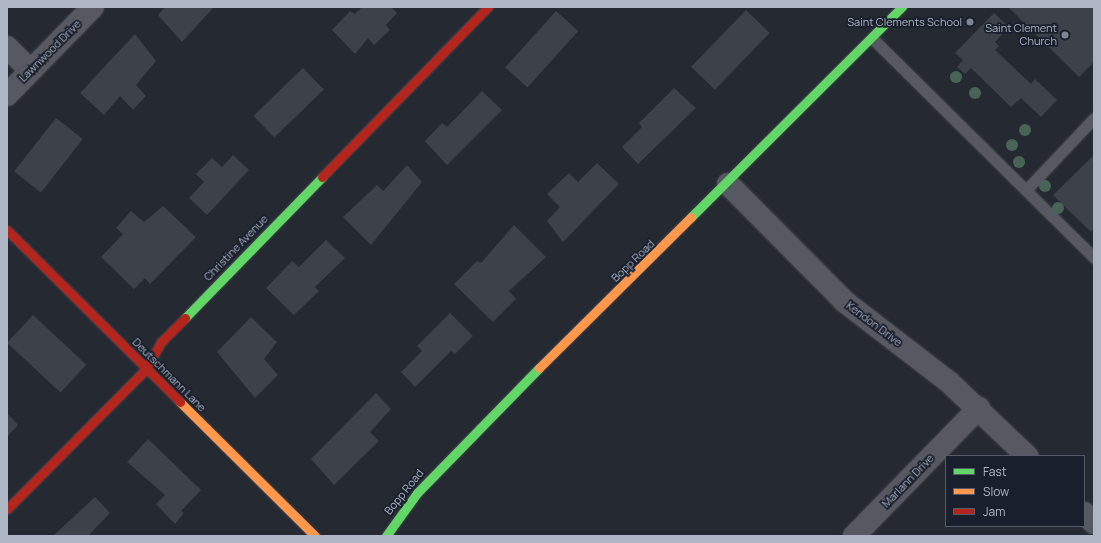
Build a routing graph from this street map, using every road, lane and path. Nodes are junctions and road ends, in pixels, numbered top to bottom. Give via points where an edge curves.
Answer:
1 (93, 7) edge
2 (488, 7) edge
3 (902, 7) edge
4 (872, 38) junction
5 (7, 47) edge
6 (30, 70) junction
7 (7, 95) edge
8 (1094, 118) edge
9 (728, 184) junction
10 (1026, 190) junction
11 (7, 230) edge
12 (1094, 258) edge
13 (146, 369) junction
14 (979, 408) junction
15 (1026, 455) edge
16 (7, 508) edge
17 (1085, 514) edge
18 (1094, 523) edge
19 (316, 536) edge
20 (386, 536) edge
21 (854, 536) edge

1 - 6 street, Lawnwood Drive
2 - 13 street, Christine Avenue via 161,342
3 - 4 street, Bopp Road
4 - 9 street, Bopp Road
4 - 10 lane
5 - 6 street
6 - 7 street, Lawnwood Drive
8 - 10 lane
9 - 14 street, Kendon Drive via 845,302
9 - 20 street, Bopp Road via 454,453 417,493
10 - 12 lane
11 - 13 street, Deutschmann Lane
13 - 16 street, Christine Avenue
13 - 19 street, Deutschmann Lane
14 - 15 street, Kendon Drive
14 - 21 street, Marlann Drive
17 - 18 street

